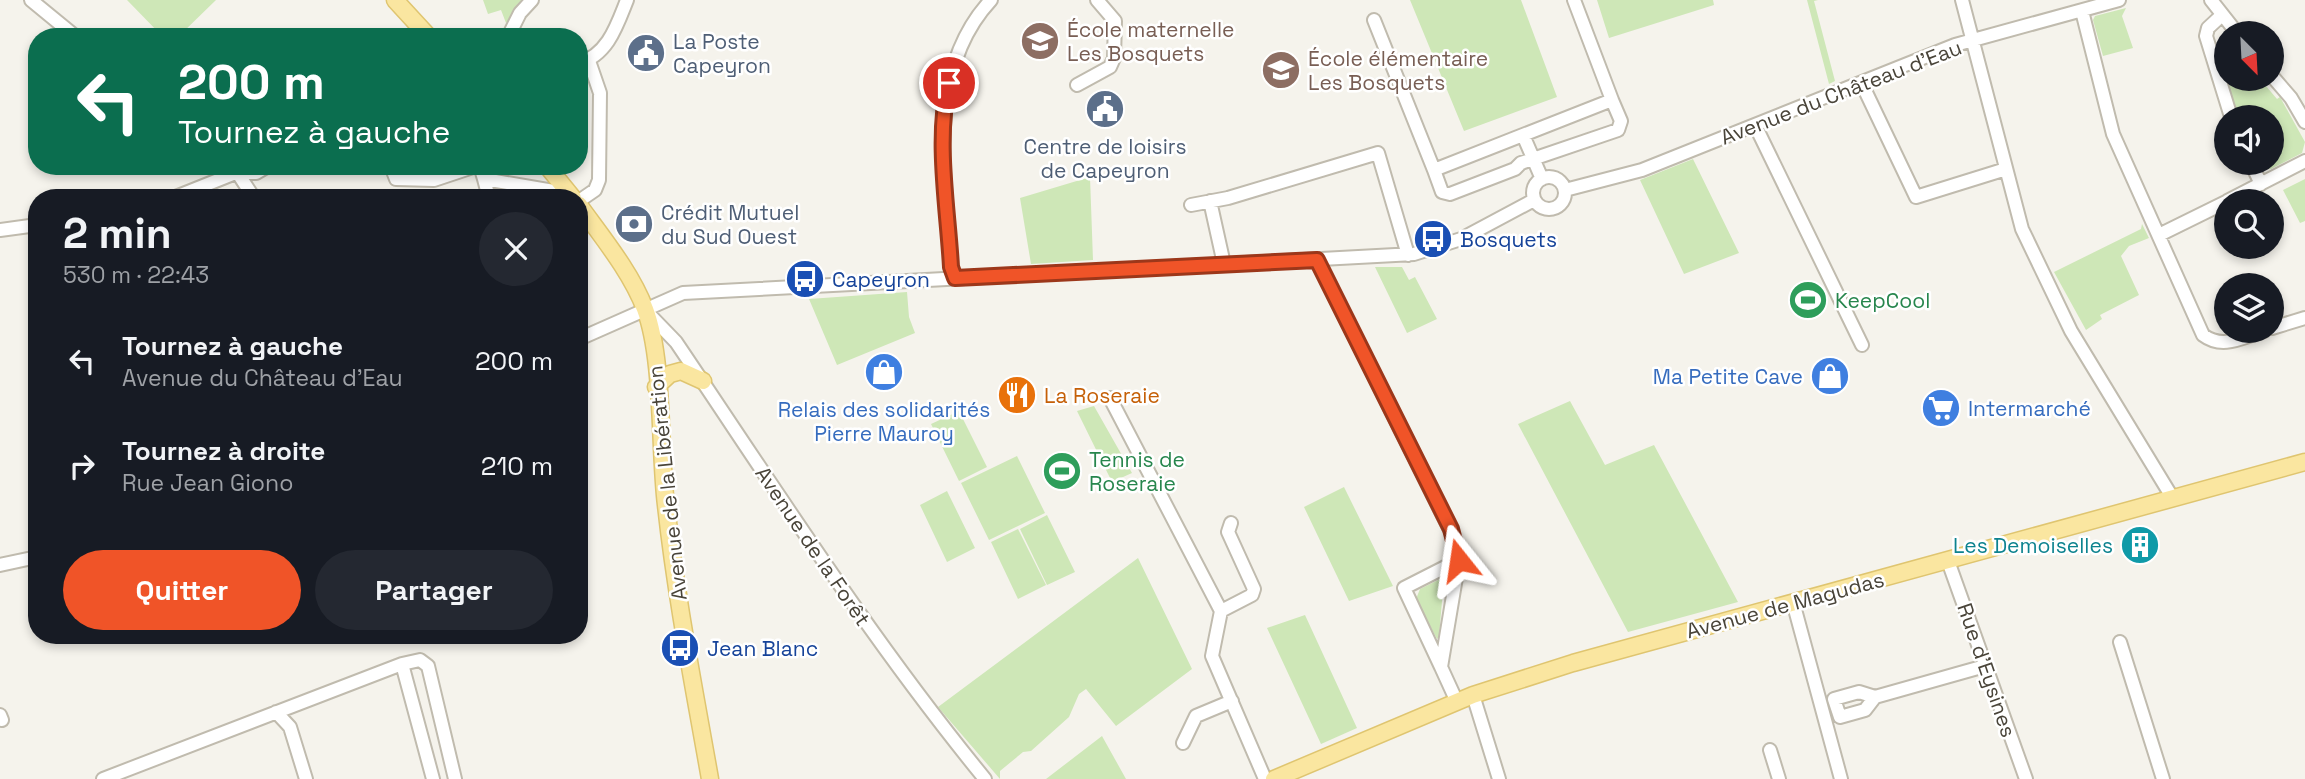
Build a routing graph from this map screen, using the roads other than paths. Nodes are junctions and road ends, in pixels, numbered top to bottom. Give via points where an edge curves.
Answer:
1 (32, 0) edge
2 (395, 0) edge
3 (532, 0) edge
4 (627, 0) edge
5 (992, 0) edge
6 (1097, 0) edge
7 (1574, 0) edge
8 (1962, 0) edge
9 (2119, 0) edge
10 (2211, 0) edge
11 (2082, 11) junction
12 (2222, 15) junction
13 (1374, 20) dead end
14 (2227, 21) edge
15 (65, 28) edge
16 (421, 28) edge
17 (512, 28) edge
18 (1972, 41) junction
19 (588, 59) edge
20 (588, 70) edge
21 (1077, 85) dead end
22 (1862, 85) junction
23 (2284, 87) edge
24 (1612, 100) junction
25 (2301, 103) edge
26 (2227, 105) edge
27 (2305, 122) edge
28 (1755, 125) junction
29 (1523, 135) junction
30 (1532, 159) junction
31 (2305, 161) edge
32 (2006, 169) junction
33 (1434, 170) junction
34 (222, 175) edge
35 (395, 175) edge
36 (460, 175) edge
37 (493, 175) edge
38 (555, 175) edge
39 (2257, 175) edge
40 (1542, 179) junction
41 (2261, 184) junction
42 (192, 189) edge
43 (540, 189) edge
44 (567, 189) edge
45 (2251, 189) edge
46 (1564, 190) junction
47 (588, 194) edge
48 (1534, 200) junction
49 (1210, 201) junction
50 (1191, 205) dead end
51 (2214, 207) edge
52 (588, 218) edge
53 (28, 226) edge
54 (0, 230) edge
55 (2159, 235) junction
56 (1408, 255) junction
57 (1317, 260) junction
58 (1223, 264) junction
59 (955, 278) junction
60 (645, 310) junction
61 (2305, 318) edge
62 (2284, 324) edge
63 (588, 335) edge
64 (2226, 343) edge
65 (1862, 345) dead end
66 (703, 382) junction
67 (656, 387) junction
68 (1110, 398) dead end
69 (2305, 462) edge
70 (2172, 497) junction
71 (1231, 523) dead end
72 (28, 558) edge
73 (1459, 560) junction
74 (1948, 561) junction
75 (0, 565) edge
76 (1793, 603) junction
77 (1221, 611) junction
78 (2120, 642) dead end
79 (402, 664) junction
80 (1985, 666) junction
81 (1441, 667) junction
82 (1473, 695) junction
83 (1875, 697) dead end
84 (1231, 701) junction
85 (1457, 702) junction
86 (276, 712) junction
87 (1183, 743) dead end
88 (1770, 750) dead end
89 (103, 779) edge
90 (306, 779) edge
91 (433, 779) edge
92 (455, 779) edge
93 (710, 779) edge
94 (985, 779) edge
95 (1265, 779) edge
96 (1274, 779) edge
97 (1499, 779) edge
98 (1779, 779) edge
99 (1841, 779) edge
100 (2026, 779) edge
101 (2163, 779) edge

1 - 15 street
2 - 16 main road
3 - 17 street
4 - 19 street via 607,45
5 - 59 street via 967,33 944,101
6 - 21 street via 1115,21 1114,58 1110,67
7 - 24 street
8 - 18 street
9 - 11 street, Avenue du Château d'Eau
10 - 12 street
11 - 18 street, Avenue du Château d'Eau
11 - 55 street via 2113,134
12 - 14 street
12 - 26 street via 2208,27 2206,36
13 - 33 street
18 - 22 street, Avenue du Château d'Eau
18 - 32 street
20 - 47 street via 600,93 599,180
22 - 28 street, Avenue du Château d'Eau
22 - 32 street via 1916,197
23 - 25 street
24 - 29 street
24 - 30 street via 1621,121 1618,130
25 - 27 street
28 - 46 street, Avenue du Château d'Eau via 1642,170
28 - 65 street
29 - 30 street
29 - 33 street
30 - 33 street via 1445,194
30 - 40 street
31 - 41 street
32 - 70 street via 2022,229 2039,269
34 - 42 street
35 - 36 street via 397,179 434,180
37 - 43 street
38 - 44 main road, Avenue de la Libération
39 - 41 street
40 - 46 street via 1556,179
40 - 48 street via 1534,186
41 - 45 street
46 - 48 street, Avenue du Château d'Eau via 1563,200 1552,209 1542,208
48 - 56 street, Avenue du Château d'Eau via 1461,239
49 - 50 street
49 - 56 street via 1378,153
49 - 58 street
51 - 55 street
52 - 60 main road, Avenue de la Libération
53 - 54 street
55 - 64 street via 2203,335 2214,344
56 - 57 street, Avenue du Château d'Eau
57 - 58 street, Avenue du Château d'Eau
57 - 73 street via 1451,529
58 - 59 street, Avenue du Château d'Eau
59 - 60 street, Avenue du Château d'Eau via 683,293
60 - 63 street, Avenue du Château d'Eau
60 - 66 street, Avenue de la Forêt via 676,342
60 - 67 main road, Avenue de la Libération
61 - 62 street
66 - 67 main road via 681,371
66 - 94 street, Avenue de la Forêt via 849,602
67 - 93 main road, Avenue de la Libération via 673,559
68 - 77 street
69 - 70 main road, Avenue de Magudas
70 - 74 main road, Avenue de Magudas
71 - 77 street via 1228,532 1254,589 1252,595
72 - 75 street
73 - 81 street
73 - 81 street via 1404,588
74 - 76 main road, Avenue de Magudas
74 - 80 street, Rue d'Eysines
76 - 82 main road, Avenue de Magudas
76 - 99 street
77 - 84 street via 1212,656
78 - 101 street
79 - 86 street
79 - 91 street
79 - 92 street via 419,660 428,666
80 - 83 street
80 - 100 street, Rue d'Eysines
81 - 85 street
82 - 85 main road, Avenue de Magudas
82 - 97 street
84 - 87 street via 1196,716
84 - 95 street
85 - 96 main road, Avenue de Magudas
86 - 89 street
86 - 90 street via 290,727
88 - 98 street

